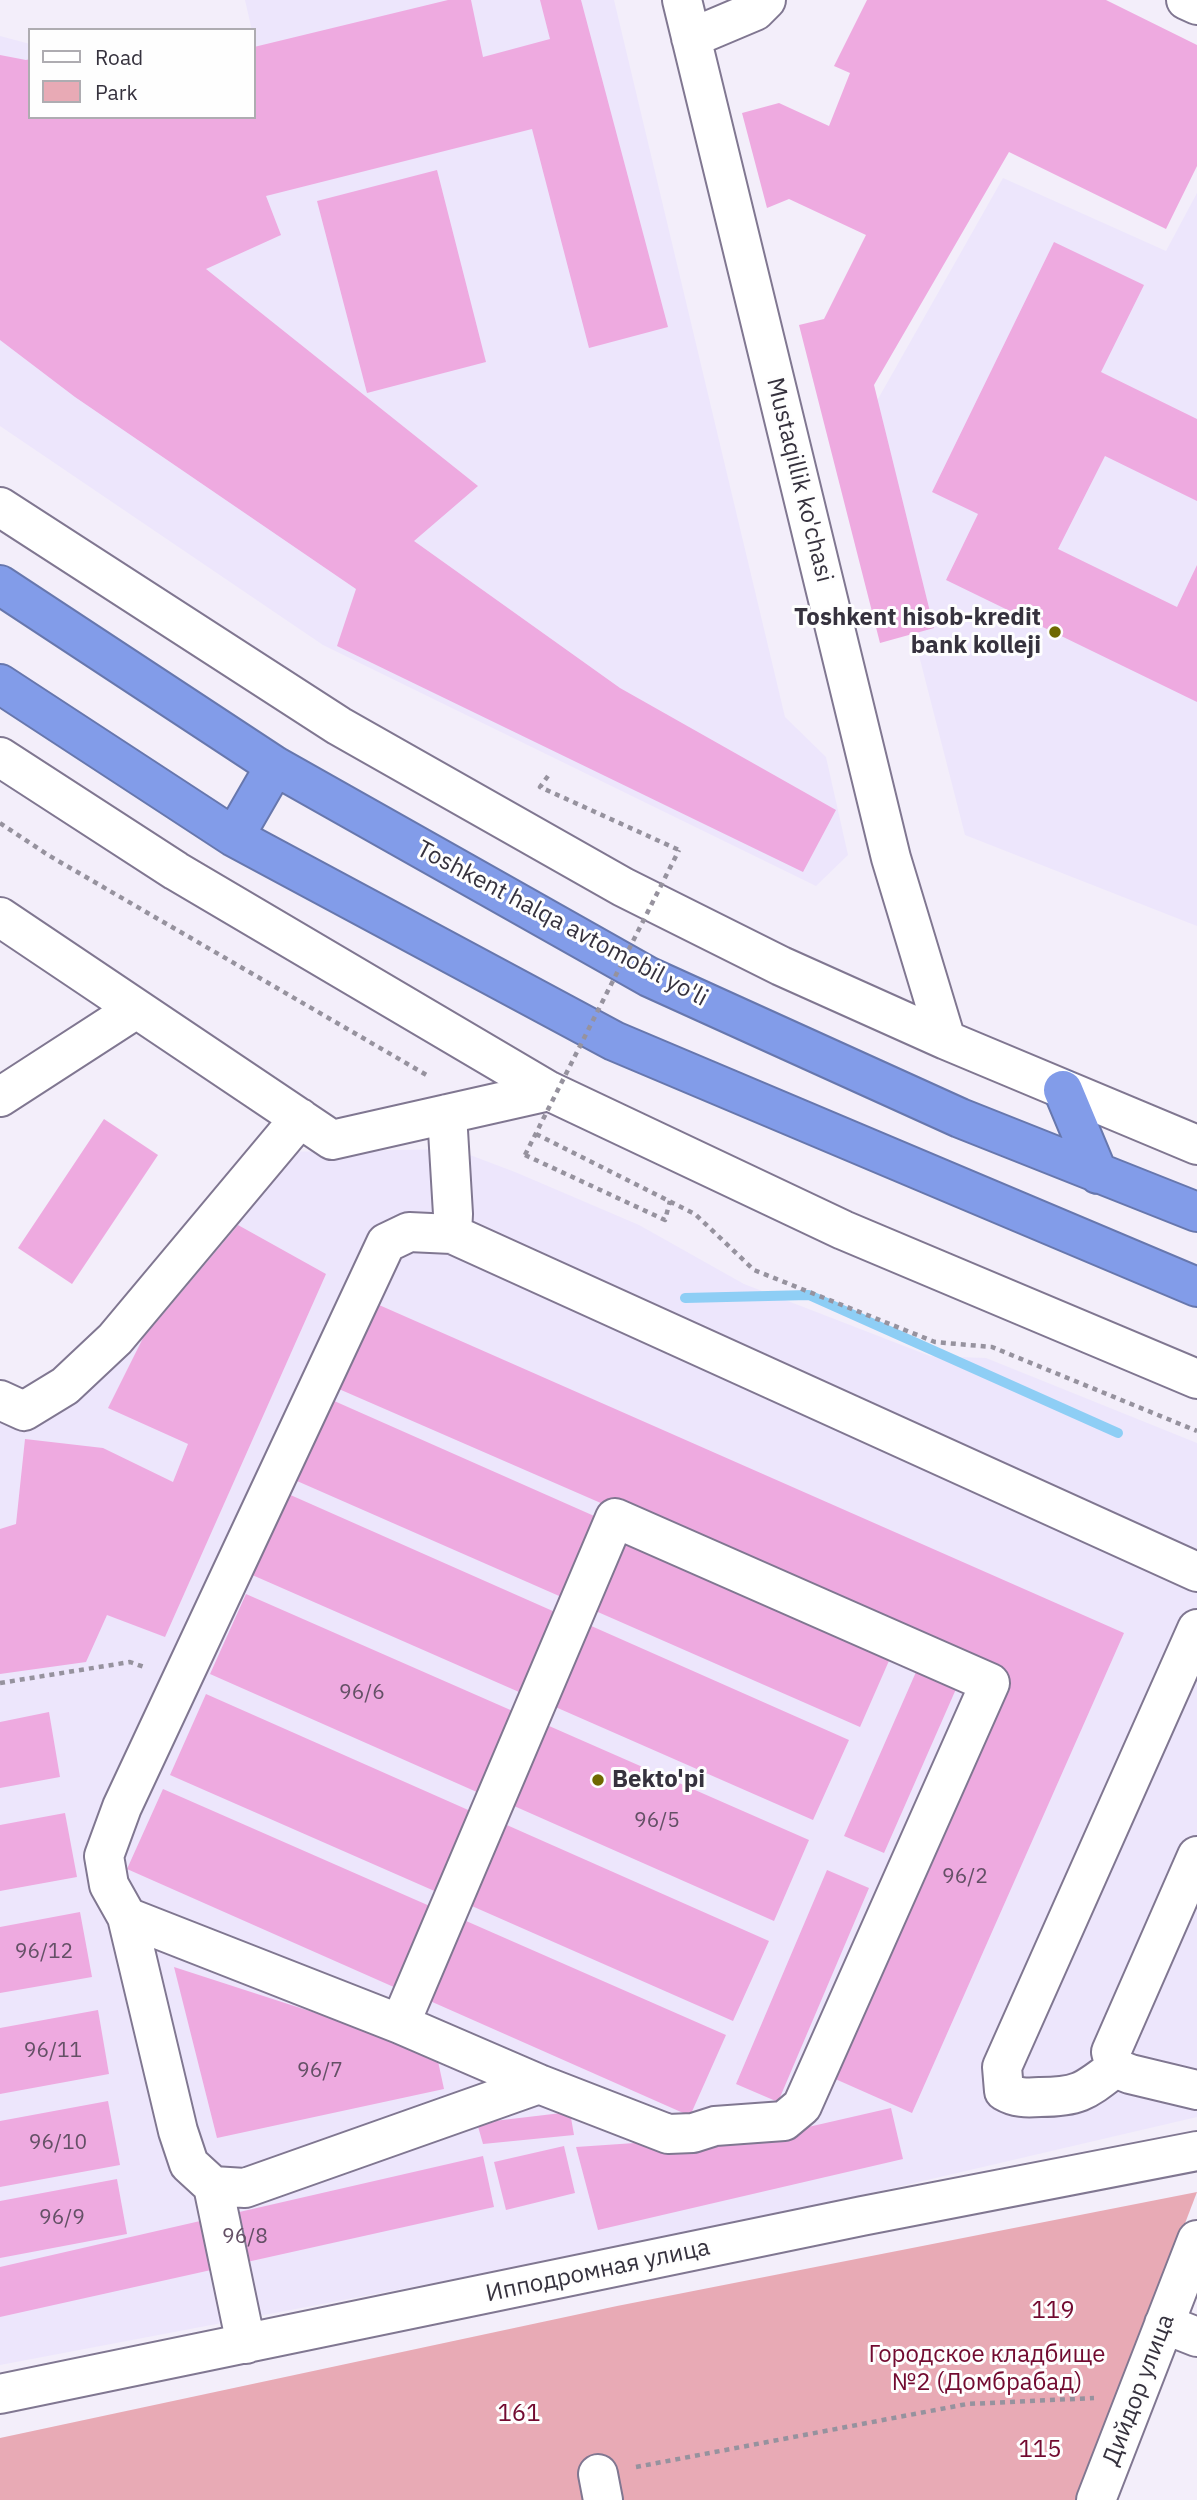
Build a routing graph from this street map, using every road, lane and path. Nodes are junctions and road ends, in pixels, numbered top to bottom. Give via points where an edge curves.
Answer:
1 (682, 0) edge
2 (766, 0) edge
3 (1186, 0) edge
4 (1197, 5) edge
5 (691, 38) junction
6 (0, 507) edge
7 (0, 585) edge
8 (0, 684) edge
9 (0, 757) edge
10 (275, 766) junction
11 (548, 776) dead end
12 (234, 837) junction
13 (0, 917) edge
14 (136, 1009) junction
15 (946, 1040) junction
16 (1063, 1090) junction
17 (549, 1091) junction
18 (0, 1097) edge
19 (447, 1114) junction
20 (300, 1118) junction
21 (1197, 1145) edge
22 (1098, 1174) junction
23 (670, 1201) dead end
24 (1197, 1212) edge
25 (452, 1234) junction
26 (1197, 1287) edge
27 (1197, 1379) edge
28 (0, 1400) edge
29 (1197, 1572) edge
30 (1197, 1629) edge
31 (181, 1681) junction
32 (0, 1683) edge
33 (1197, 1856) edge
34 (127, 1917) junction
35 (400, 2024) junction
36 (1115, 2068) junction
37 (539, 2084) junction
38 (1197, 2090) edge
39 (1197, 2151) edge
40 (213, 2186) junction
41 (1197, 2240) edge
42 (1180, 2331) edge
43 (246, 2344) junction
44 (0, 2395) edge
45 (1105, 2397) dead end
46 (600, 2487) edge
47 (1096, 2500) edge

1 - 5 street, Mustaqillik ko'chasi
2 - 5 street via 755,11
3 - 4 street
5 - 15 street, Mustaqillik ko'chasi via 891,858
6 - 15 street via 339,726 611,880 781,966
7 - 10 highway, Toshkent halqa avtomobil yo'li
8 - 12 highway
9 - 17 street via 176,872
10 - 12 highway
10 - 22 highway, Toshkent halqa avtomobil yo'li via 649,977 960,1118
11 - 23 path, bridge via 540,787 679,850 526,1155 665,1220
12 - 26 highway via 614,1041
13 - 14 street
14 - 18 street
14 - 20 street
15 - 16 street
16 - 21 street
16 - 22 highway
17 - 19 street
17 - 27 street via 843,1230
19 - 20 street via 332,1140
19 - 25 street
20 - 28 street via 114,1339 75,1377 24,1410
22 - 24 highway, Toshkent halqa avtomobil yo'li
25 - 29 street
25 - 31 street via 409,1232 386,1243
30 - 36 street via 1002,2067 1004,2091 1016,2098 1067,2097
31 - 32 path via 130,1662
31 - 34 street via 104,1856 109,1885
33 - 36 street via 1111,2052
34 - 35 street
34 - 40 street via 189,2164
35 - 37 street
35 - 37 street via 615,1518 990,1683 802,2106 784,2121 668,2134
36 - 38 street
37 - 40 street via 246,2188
39 - 43 street, Ипподромная улица
40 - 43 street
41 - 42 street, Дийдор улица
42 - 47 street, Дийдор улица
43 - 44 street, Ипподромная улица
45 - 46 path via 967,2404

